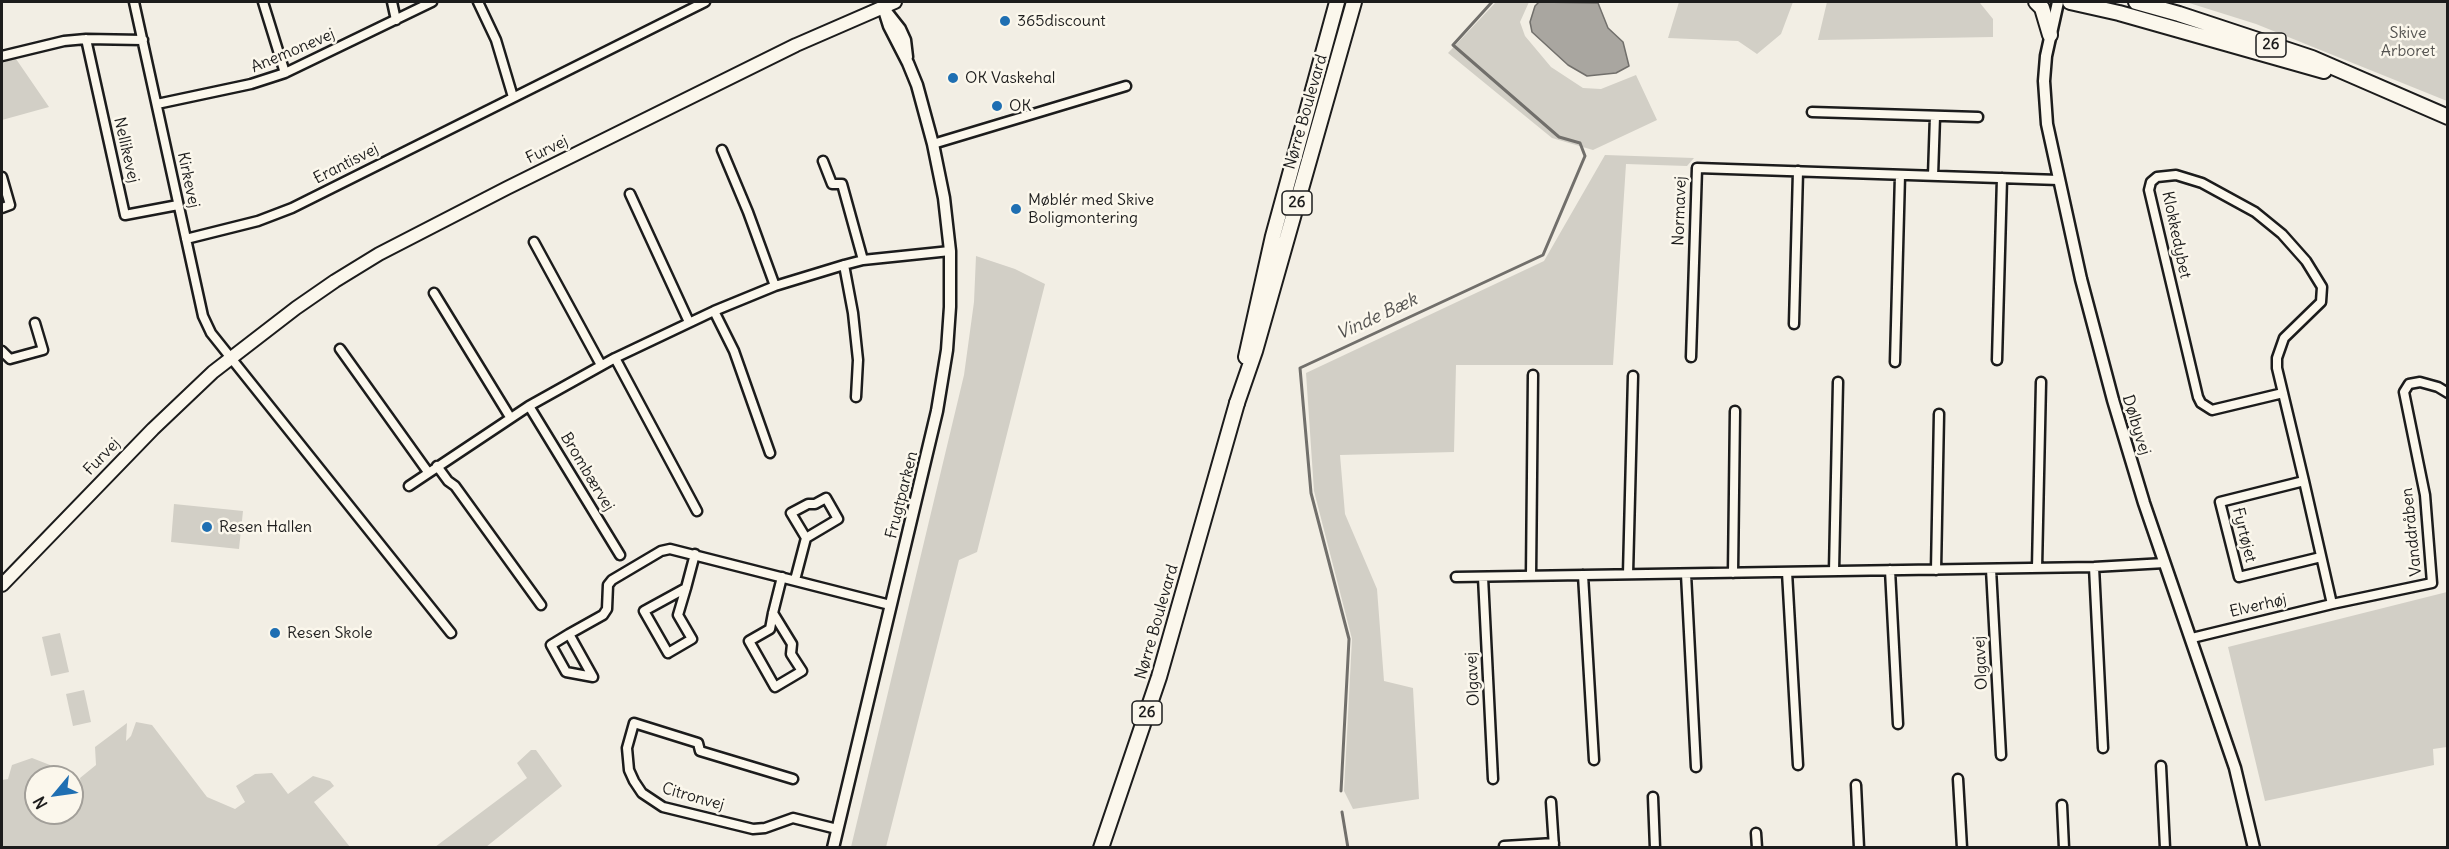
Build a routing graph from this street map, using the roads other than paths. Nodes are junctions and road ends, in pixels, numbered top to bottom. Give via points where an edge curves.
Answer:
1 (134, 2) edge
2 (263, 2) edge
3 (392, 2) edge
4 (432, 2) edge
5 (478, 2) edge
6 (705, 2) edge
7 (895, 2) edge
8 (1337, 2) edge
9 (1354, 2) edge
10 (1363, 2) edge
11 (2036, 2) edge
12 (2058, 2) edge
13 (2070, 2) edge
14 (2136, 2) edge
15 (881, 4) edge
16 (396, 20) junction
17 (2050, 35) junction
18 (86, 39) junction
19 (143, 40) junction
20 (2, 56) edge
21 (285, 74) junction
22 (2361, 80) junction
23 (1126, 86) dead end
24 (513, 97) junction
25 (157, 105) junction
26 (1812, 112) dead end
27 (1322, 116) junction
28 (1935, 116) junction
29 (1978, 117) dead end
30 (2448, 117) edge
31 (933, 144) junction
32 (722, 150) dead end
33 (823, 161) dead end
34 (1798, 171) junction
35 (1900, 175) junction
36 (1933, 176) junction
37 (2, 177) edge
38 (2002, 178) junction
39 (2059, 180) junction
40 (630, 194) dead end
41 (178, 205) junction
42 (2, 208) edge
43 (186, 238) junction
44 (534, 242) dead end
45 (950, 251) junction
46 (863, 260) junction
47 (844, 265) junction
48 (775, 286) junction
49 (434, 293) dead end
50 (714, 312) junction
51 (689, 322) junction
52 (35, 324) dead end
53 (1794, 324) dead end
54 (340, 349) dead end
55 (2, 351) edge
56 (230, 357) junction
57 (1691, 357) dead end
58 (615, 358) junction
59 (1996, 360) dead end
60 (1895, 362) dead end
61 (601, 365) junction
62 (1533, 375) dead end
63 (1633, 376) dead end
64 (1838, 382) dead end
65 (2042, 382) dead end
66 (2283, 393) junction
67 (2448, 393) edge
68 (856, 397) dead end
69 (1237, 403) junction
70 (529, 406) junction
71 (1735, 411) dead end
72 (1939, 414) dead end
73 (510, 417) junction
74 (770, 453) dead end
75 (437, 466) junction
76 (428, 472) junction
77 (2304, 482) junction
78 (409, 486) dead end
79 (697, 511) dead end
80 (806, 538) junction
81 (695, 554) junction
82 (620, 555) dead end
83 (2321, 557) junction
84 (2165, 563) junction
85 (2094, 567) junction
86 (2037, 568) junction
87 (1991, 569) junction
88 (1890, 570) junction
89 (1936, 570) junction
90 (1834, 571) junction
91 (1787, 572) junction
92 (1733, 573) junction
93 (1628, 574) junction
94 (1686, 574) junction
95 (1583, 575) junction
96 (1531, 576) junction
97 (782, 577) junction
98 (1456, 577) dead end
99 (1483, 577) junction
100 (795, 580) junction
101 (2, 585) edge
102 (686, 588) junction
103 (2332, 604) junction
104 (540, 605) dead end
105 (890, 605) junction
106 (773, 613) junction
107 (451, 633) dead end
108 (569, 634) junction
109 (2192, 638) junction
110 (1898, 724) dead end
111 (2103, 748) dead end
112 (2001, 755) dead end
113 (1594, 760) dead end
114 (1798, 765) dead end
115 (2161, 766) dead end
116 (1696, 767) dead end
117 (793, 778) dead end
118 (1493, 779) dead end
119 (1958, 779) dead end
120 (1856, 785) dead end
121 (1653, 797) dead end
122 (1551, 802) dead end
123 (2061, 805) dead end
124 (837, 829) junction
125 (1756, 833) dead end
126 (1554, 845) edge
127 (1504, 846) edge
128 (832, 848) edge
129 (1101, 848) edge
130 (1655, 848) edge
131 (1757, 848) edge
132 (1859, 848) edge
133 (1962, 848) edge
134 (2064, 848) edge
135 (2165, 848) edge
136 (2254, 848) edge

1 - 19 street, Kirkevej
2 - 21 street
3 - 16 street
4 - 16 street, Anemonevej
5 - 24 street via 496,39
6 - 24 street, Erantisvej
7 - 15 main road, Furvej
8 - 69 main road, Nørre Boulevard / 26 via 1273,236
9 - 27 main road, Nørre Boulevard / 26
10 - 27 main road, 26 via 1335,90
11 - 17 main road via 2042,8
12 - 17 street, Dølbyvej
13 - 22 main road, 26
14 - 22 main road, 26 via 2312,58
15 - 31 street, Frugtparken via 908,63
15 - 56 main road, Furvej via 379,254
16 - 21 street, Anemonevej
17 - 39 street, Dølbyvej via 2045,71 2047,124
18 - 19 street
18 - 20 street
18 - 41 street, Nellikevej via 125,215
19 - 25 street, Kirkevej
21 - 25 street, Anemonevej
22 - 30 main road, 26
23 - 31 street
24 - 43 street, Erantisvej via 292,208 258,221
25 - 41 street, Kirkevej
26 - 28 street
27 - 69 main road, Nørre Boulevard / 26 via 1256,351
28 - 29 street
28 - 36 street
31 - 45 street, Frugtparken
32 - 48 street
33 - 46 street via 832,184 842,184
34 - 35 street, Normavej
34 - 53 street
34 - 57 street, Normavej via 1697,168
35 - 36 street, Normavej
35 - 60 street
36 - 38 street, Normavej
37 - 42 street via 10,205
38 - 39 street, Normavej
38 - 59 street
39 - 84 street, Dølbyvej via 2113,400
40 - 51 street
41 - 43 street, Kirkevej
43 - 56 street, Kirkevej via 203,316
44 - 61 street
45 - 46 street
45 - 105 street, Frugtparken via 950,318 937,411
46 - 47 street
47 - 48 street
47 - 68 street via 858,360
48 - 50 street
49 - 73 street
50 - 51 street
50 - 74 street via 734,351
51 - 58 street
52 - 55 street via 43,350 10,359
54 - 76 street
56 - 101 main road, Furvej via 153,429
56 - 107 street
58 - 61 street
58 - 79 street
61 - 70 street
62 - 96 street
63 - 93 street
64 - 90 street
65 - 86 street
66 - 66 street, Klokkedybet via 2277,369 2280,348 2290,330 2321,302 2322,287 2282,234 2255,212 2202,183 2176,175 2157,177 2149,190 2201,403 2212,410
66 - 77 street, Klokkedybet
67 - 103 street, Vanddråben via 2420,382 2409,384 2404,392 2425,495 2432,583
69 - 129 main road, Nørre Boulevard / 26 via 1159,676
70 - 73 street
70 - 82 street, Brombærvej
71 - 92 street
72 - 89 street
73 - 75 street
75 - 76 street
75 - 104 street
76 - 78 street
77 - 83 street, Klokkedybet
77 - 83 street, Fyrtøjet via 2220,502 2239,577
80 - 80 street via 791,513 826,498 838,519
80 - 100 street
81 - 97 street
81 - 102 street
81 - 108 street via 677,549 661,551 612,580 603,615
83 - 103 street, Klokkedybet
84 - 85 street
84 - 109 street, Dølbyvej
85 - 86 street
85 - 111 street
86 - 87 street
87 - 89 street
87 - 112 street, Olgavej
88 - 89 street
88 - 90 street
88 - 110 street
90 - 91 street
91 - 92 street
91 - 114 street
92 - 94 street
93 - 94 street
93 - 95 street
94 - 116 street
95 - 96 street
95 - 113 street
96 - 99 street
97 - 100 street
97 - 106 street
98 - 99 street
99 - 118 street, Olgavej
100 - 105 street
102 - 102 street via 644,611 668,653 692,639 678,615
103 - 109 street, Elverhøj
105 - 124 street, Frugtparken
106 - 106 street via 792,644 791,654 802,671 775,687 749,641 770,629
108 - 108 street via 583,660 593,677 566,672 550,645
109 - 136 street, Dølbyvej via 2235,768
115 - 135 street
117 - 124 street, Citronvej via 700,751 698,743 634,723 627,748 634,781 642,793 663,807 753,829 793,818
119 - 133 street
120 - 132 street
121 - 130 street
122 - 126 street
123 - 134 street
124 - 128 street, Frugtparken
125 - 131 street
126 - 127 street

